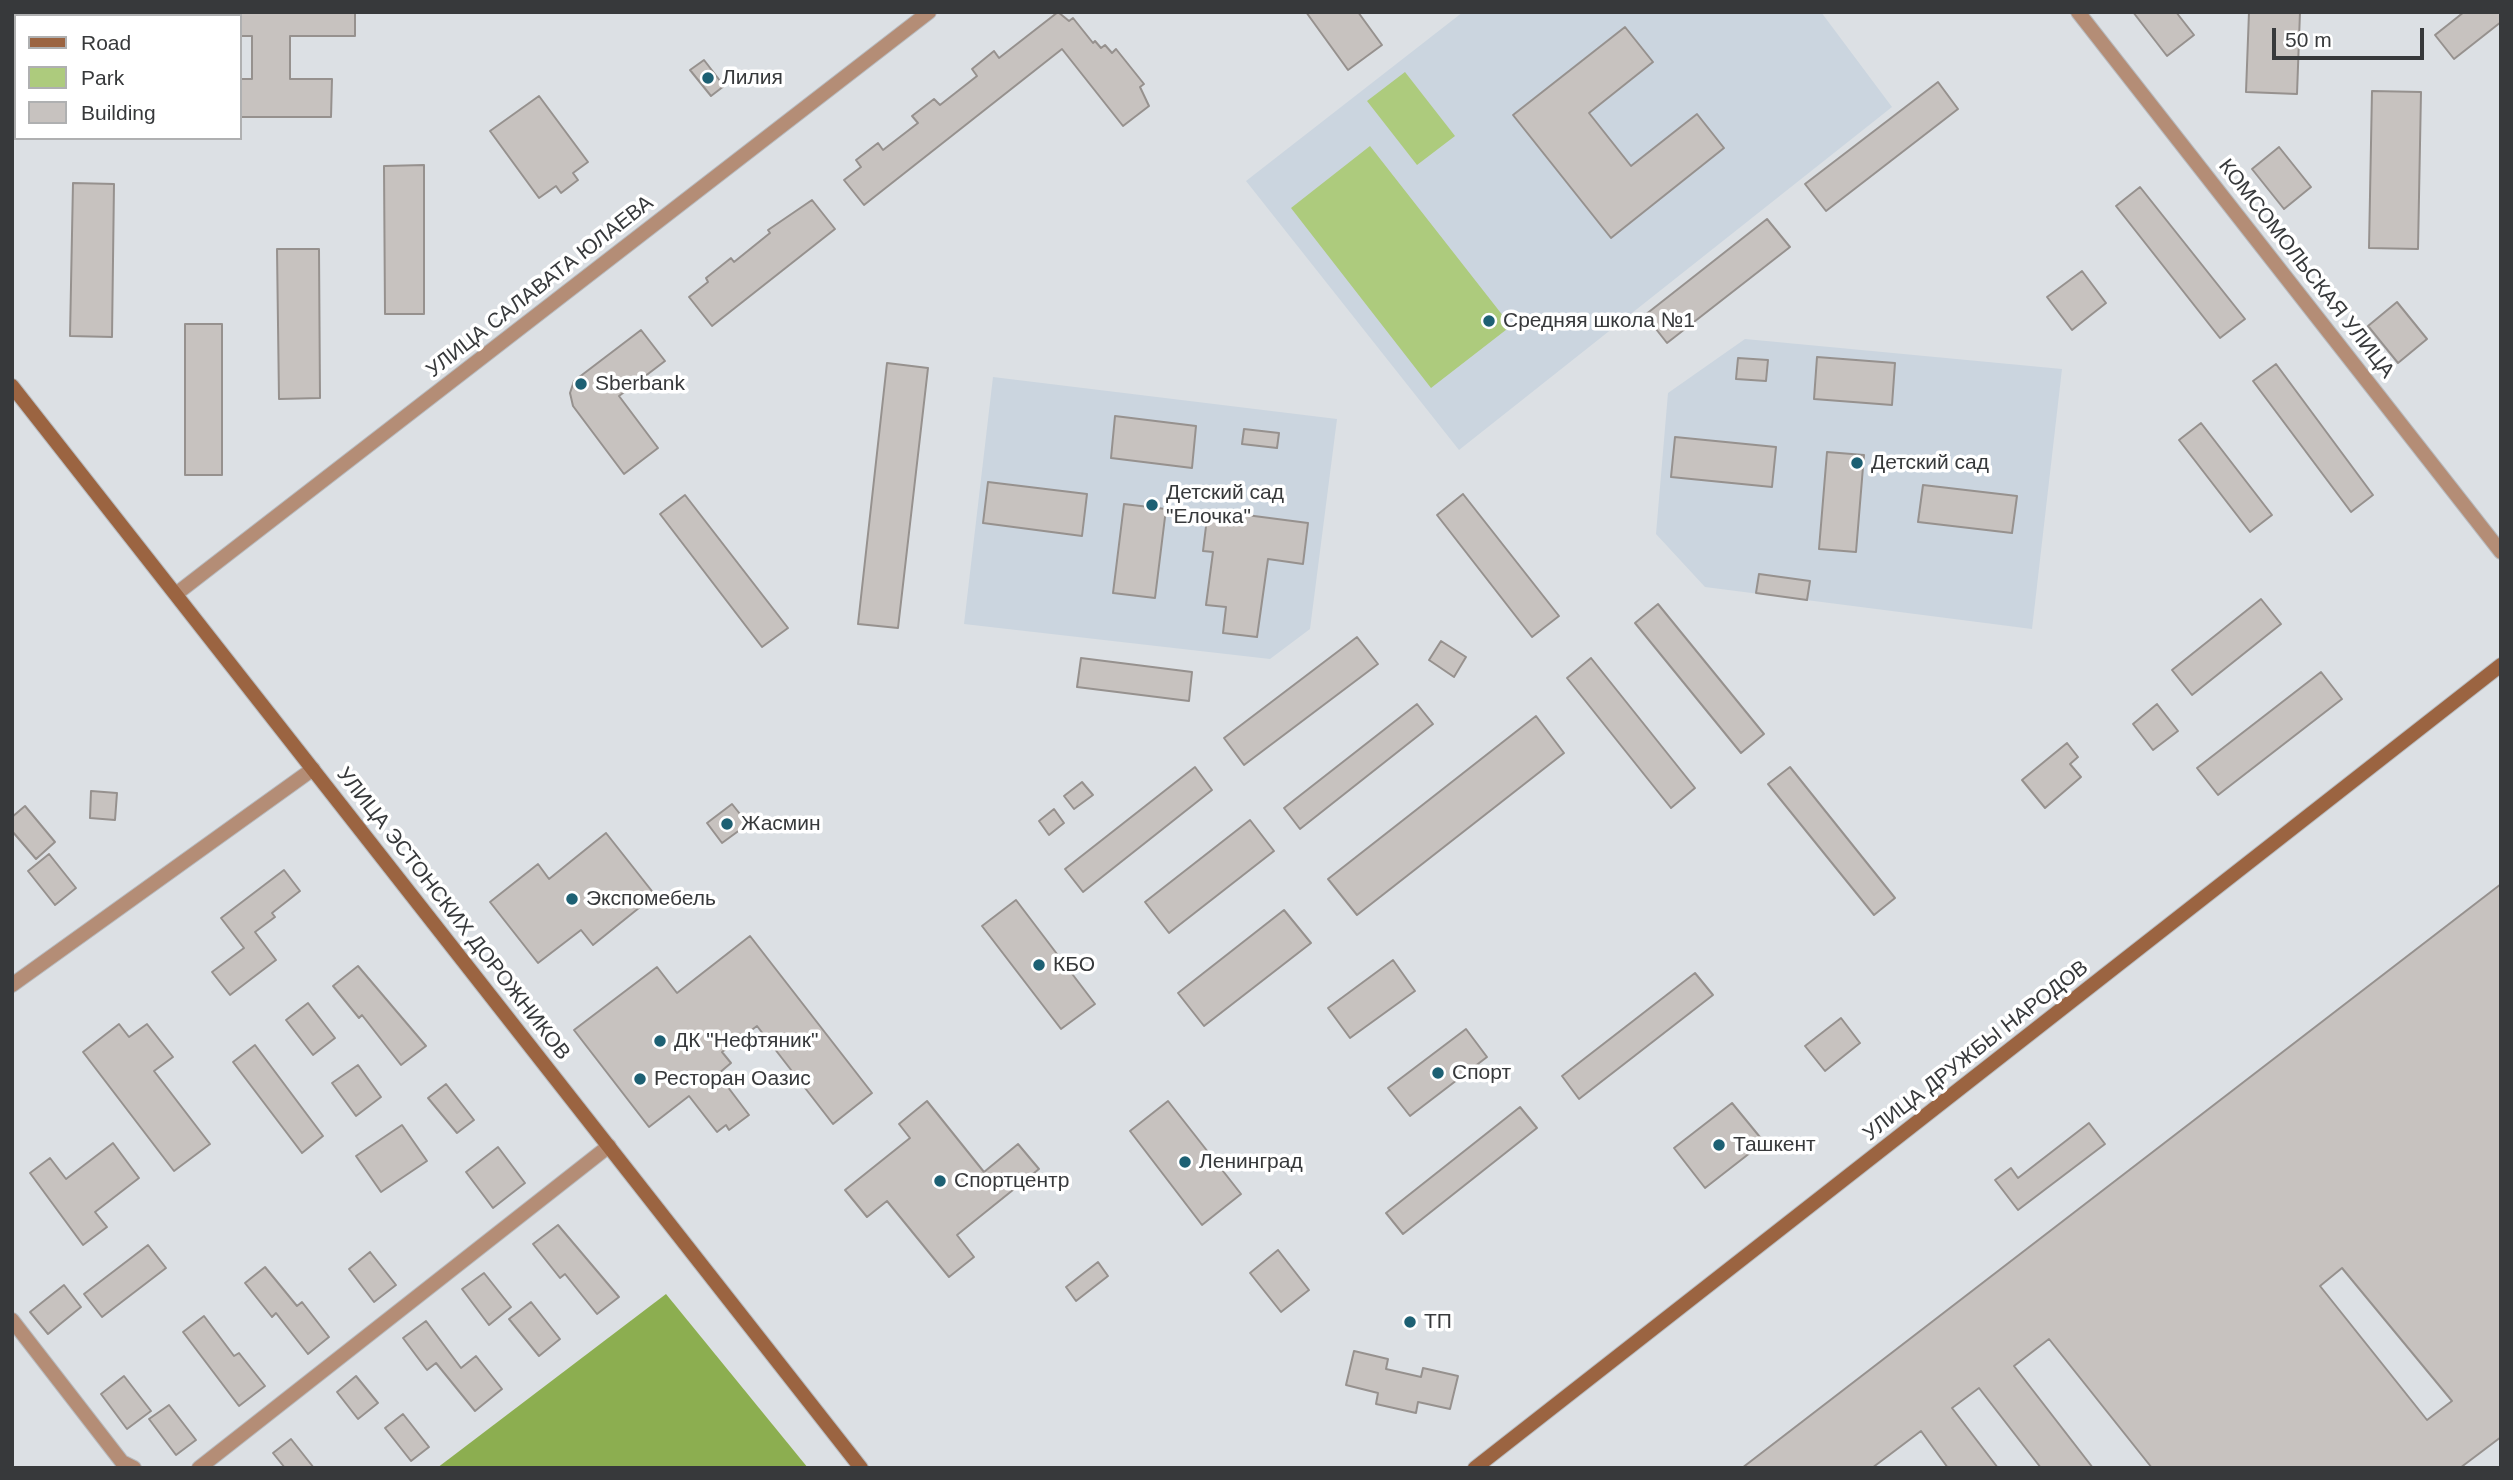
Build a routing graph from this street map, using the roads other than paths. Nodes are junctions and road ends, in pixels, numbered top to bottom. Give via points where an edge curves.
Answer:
1 (929, 12) edge
2 (2078, 12) edge
3 (12, 386) edge
4 (2501, 552) edge
5 (176, 594) junction
6 (2501, 665) edge
7 (313, 769) junction
8 (12, 985) edge
9 (609, 1146) junction
10 (12, 1320) edge
11 (134, 1468) edge
12 (199, 1468) edge
13 (861, 1468) edge
14 (1475, 1468) edge

1 - 5 street, УЛИЦА САЛАВАТА ЮЛАЕВА
2 - 4 street, КОМСОМОЛЬСКАЯ УЛИЦА
3 - 5 main road, УЛИЦА ЭСТОНСКИХ ДОРОЖНИКОВ
5 - 7 main road, УЛИЦА ЭСТОНСКИХ ДОРОЖНИКОВ
6 - 14 main road, УЛИЦА ДРУЖБЫ НАРОДОВ
7 - 8 street
7 - 9 main road, УЛИЦА ЭСТОНСКИХ ДОРОЖНИКОВ
9 - 12 street
9 - 13 main road, УЛИЦА ЭСТОНСКИХ ДОРОЖНИКОВ
10 - 11 street via 122,1462

